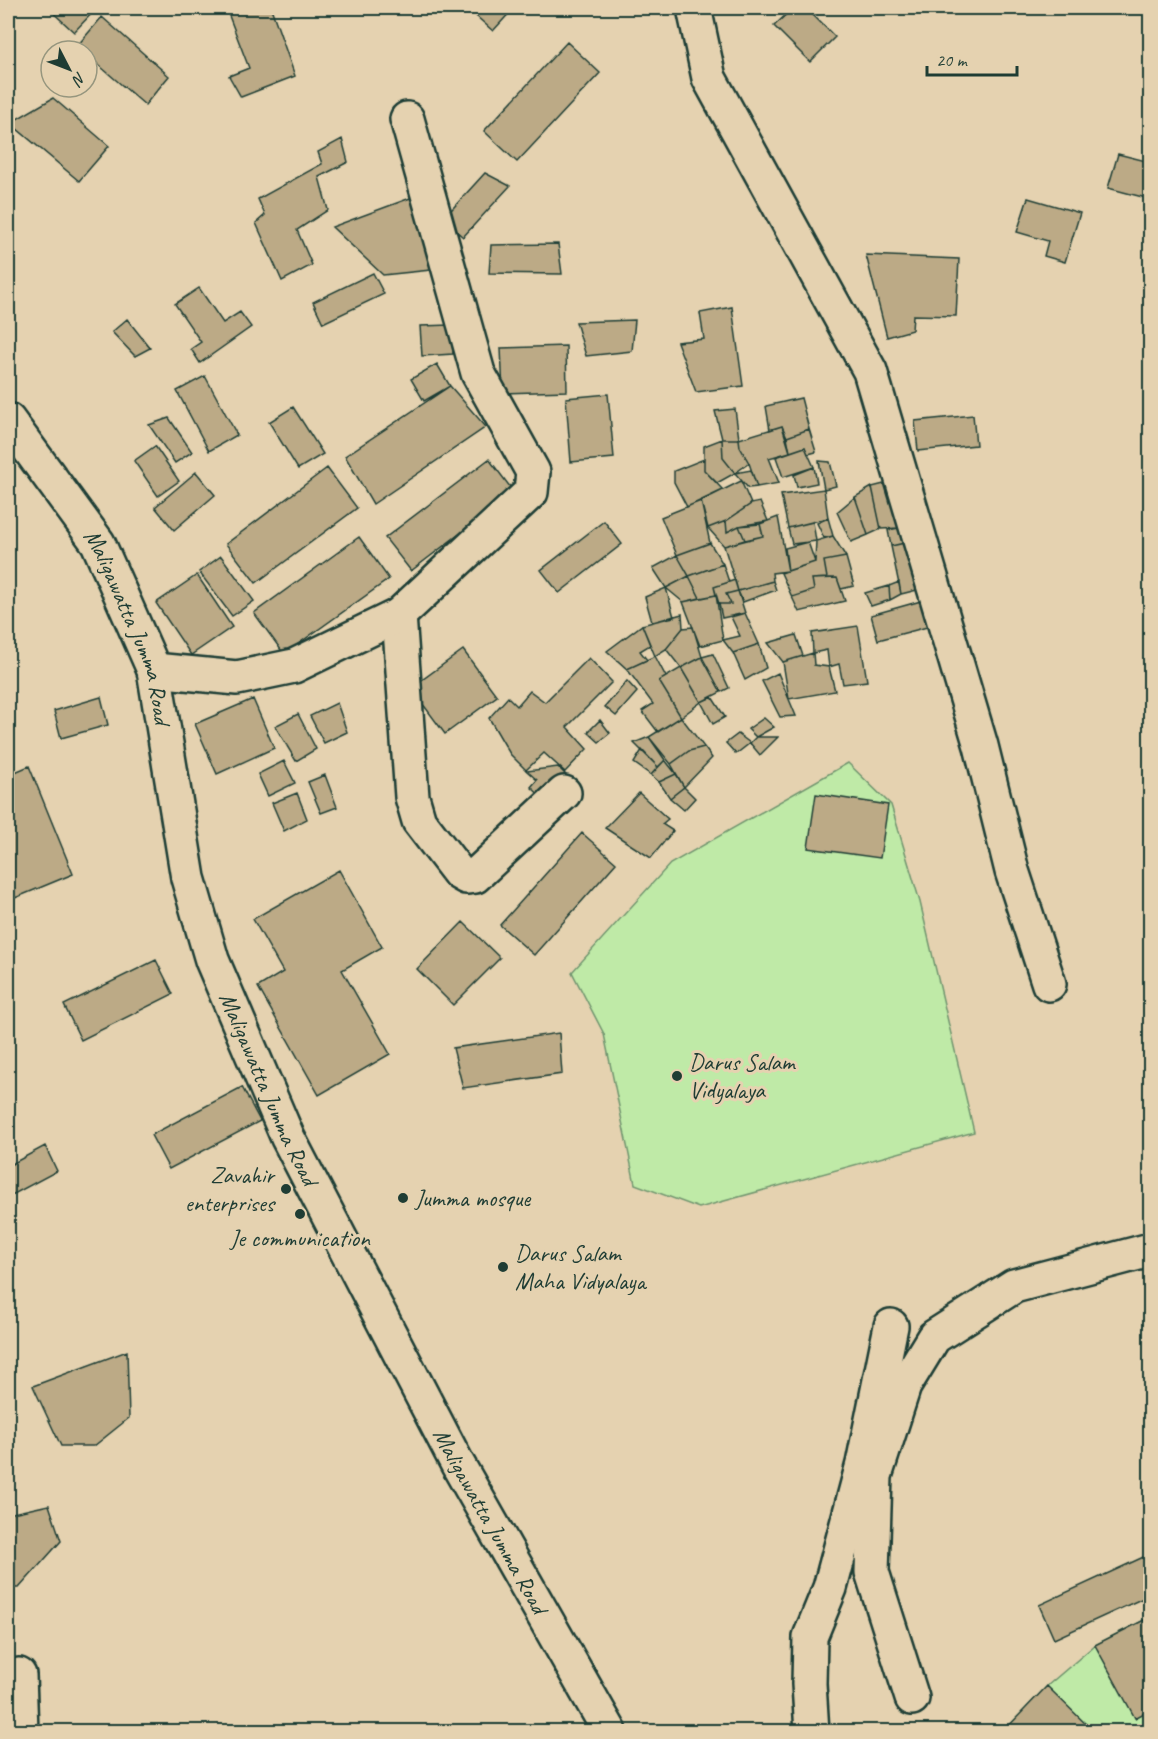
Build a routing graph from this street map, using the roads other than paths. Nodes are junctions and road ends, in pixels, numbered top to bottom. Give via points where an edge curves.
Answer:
1 (694, 8) edge
2 (407, 119) dead end
3 (8, 420) edge
4 (399, 615) junction
5 (154, 670) junction
6 (564, 794) dead end
7 (1049, 984) dead end
8 (1150, 1250) edge
9 (891, 1326) dead end
10 (19, 1675) dead end
11 (912, 1698) dead end
12 (21, 1731) edge
13 (610, 1731) edge
14 (812, 1731) edge

1 - 7 street via 709,78 870,370 981,746 1012,871
2 - 4 street via 478,373 533,472 531,492
3 - 5 street, Maligawatta Jumma Road via 99,543
4 - 5 street via 294,666 237,678
4 - 6 street via 412,797 418,821 459,873 475,876
5 - 13 street, Maligawatta Jumma Road via 188,878 212,960 288,1138 457,1463
8 - 11 street via 1014,1286 934,1337 904,1386 875,1476 872,1572
9 - 14 street via 863,1464 830,1588 810,1637
10 - 12 street

